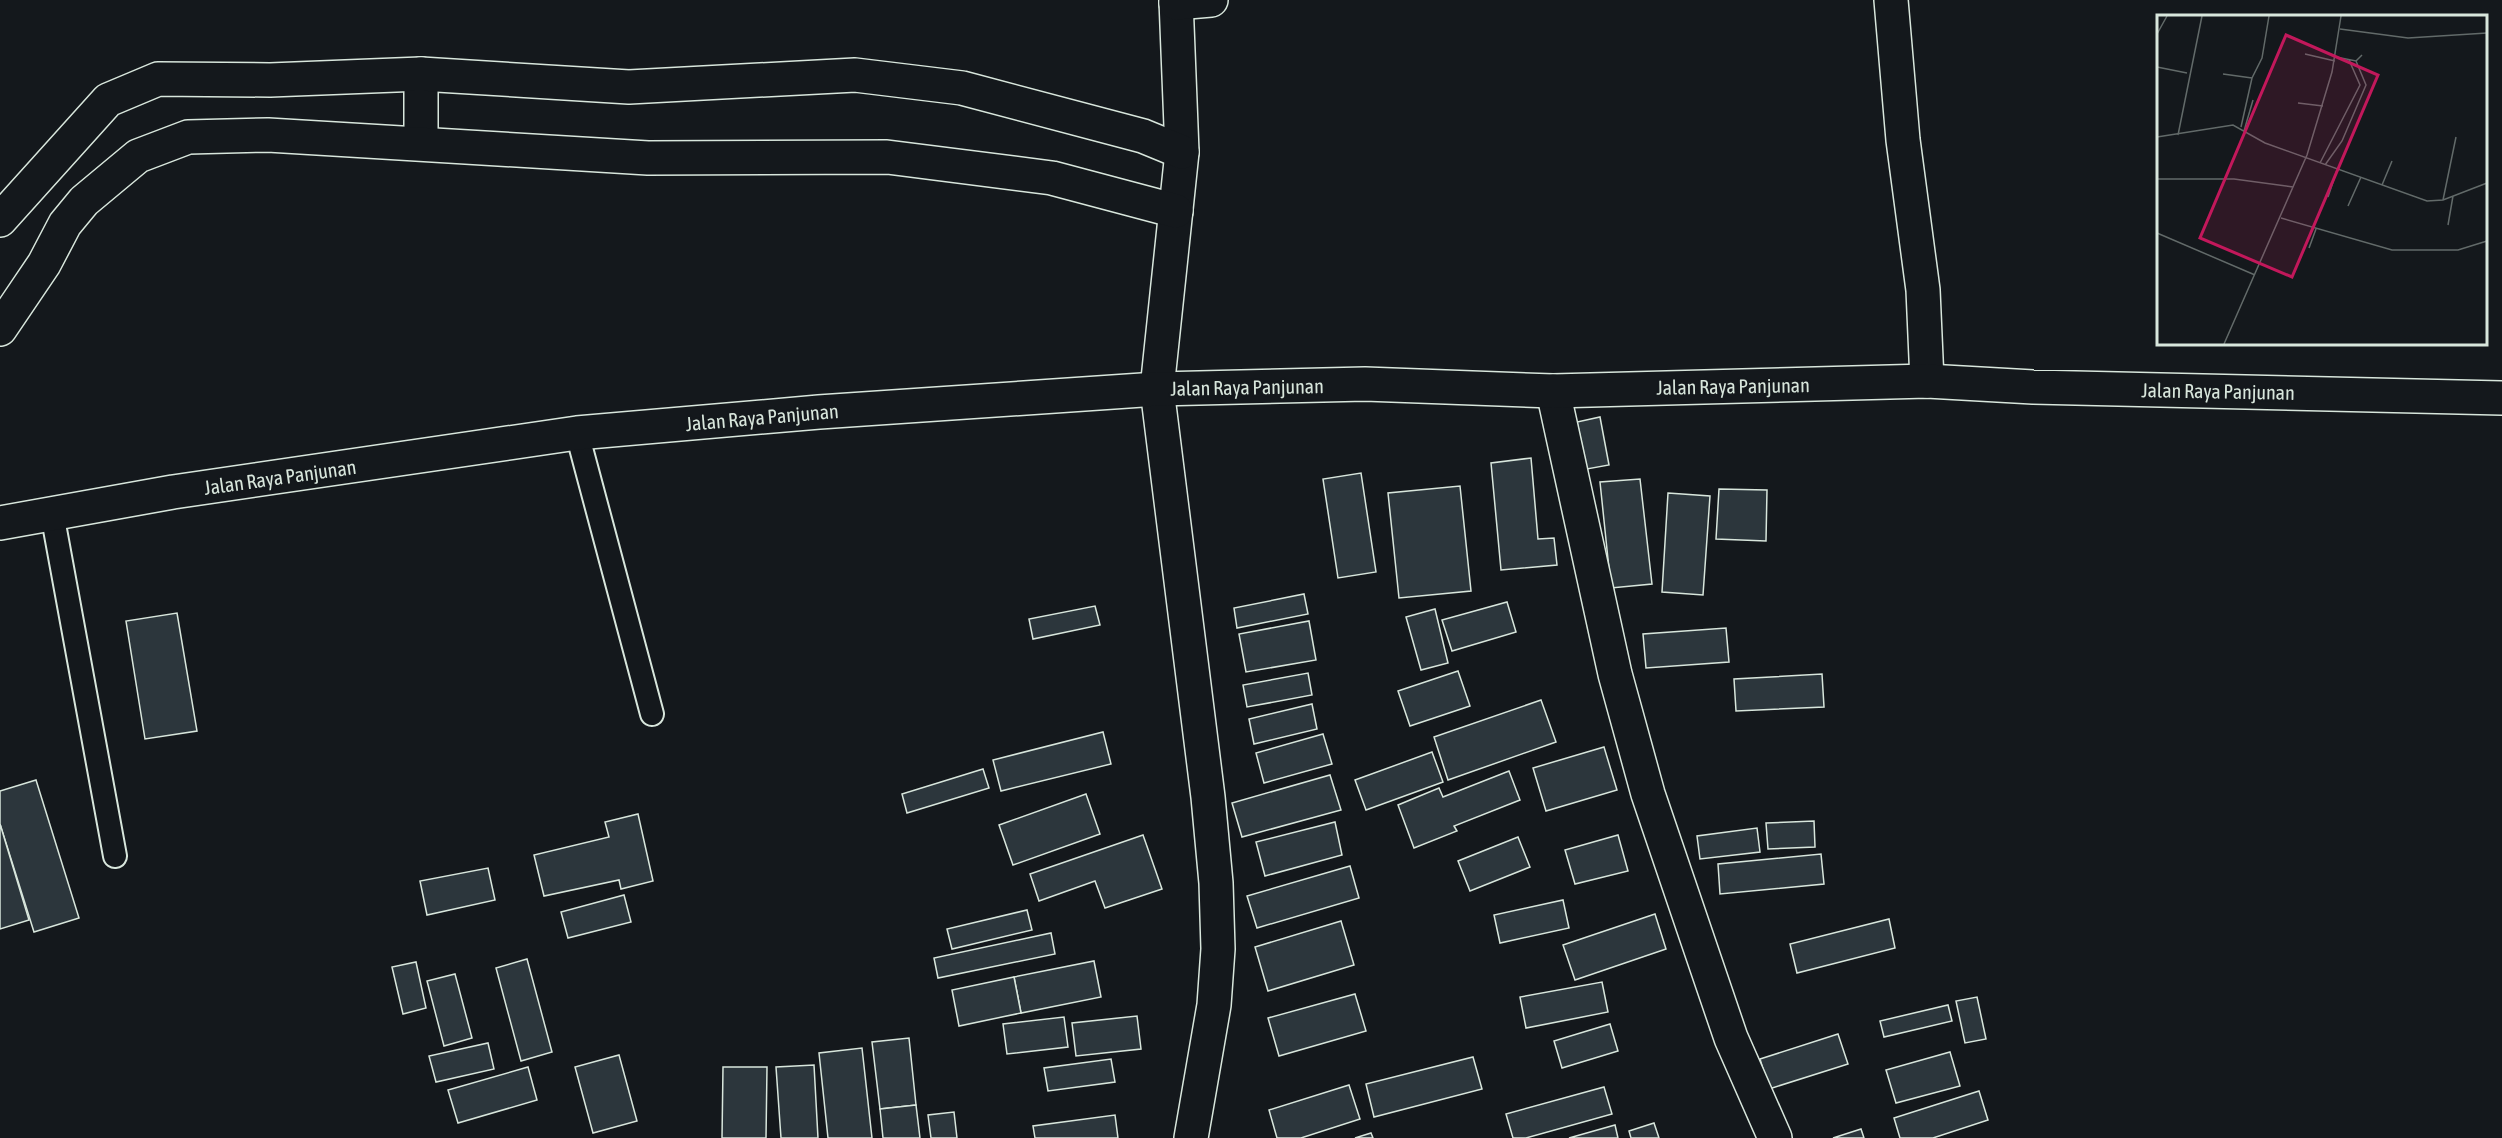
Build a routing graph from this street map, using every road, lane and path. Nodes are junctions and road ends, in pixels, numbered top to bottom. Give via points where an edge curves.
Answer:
1 (1211, 0) edge
2 (1892, 0) edge
3 (1176, 1) edge
4 (421, 83) junction
5 (421, 136) junction
6 (1181, 158) junction
7 (1177, 205) junction
8 (0, 220) edge
9 (0, 329) edge
10 (1927, 381) junction
11 (1157, 389) junction
12 (1553, 391) junction
13 (2502, 398) edge
14 (577, 433) junction
15 (52, 513) junction
16 (0, 522) edge
17 (652, 714) dead end
18 (115, 856) dead end
19 (1191, 1138) edge
20 (1775, 1138) edge

1 - 3 street
2 - 10 street via 1903,140 1923,290
3 - 6 street
4 - 5 street
4 - 6 street via 629,87 855,75 962,88 1143,136
4 - 8 street via 158,79 108,100
5 - 7 street via 648,158 887,157 1052,178
5 - 9 street via 216,135 188,137 138,156 78,209
6 - 7 street
7 - 11 street
10 - 12 street, Jalan Raya Panjunan
10 - 13 street, Jalan Raya Panjunan
11 - 12 street, Jalan Raya Panjunan via 1365,384
11 - 14 street, Jalan Raya Panjunan
11 - 19 street via 1216,883 1218,950 1214,1005
12 - 20 street via 1615,674 1648,794 1731,1038
14 - 15 street, Jalan Raya Panjunan
14 - 17 lane
15 - 16 street, Jalan Raya Panjunan
15 - 18 lane

